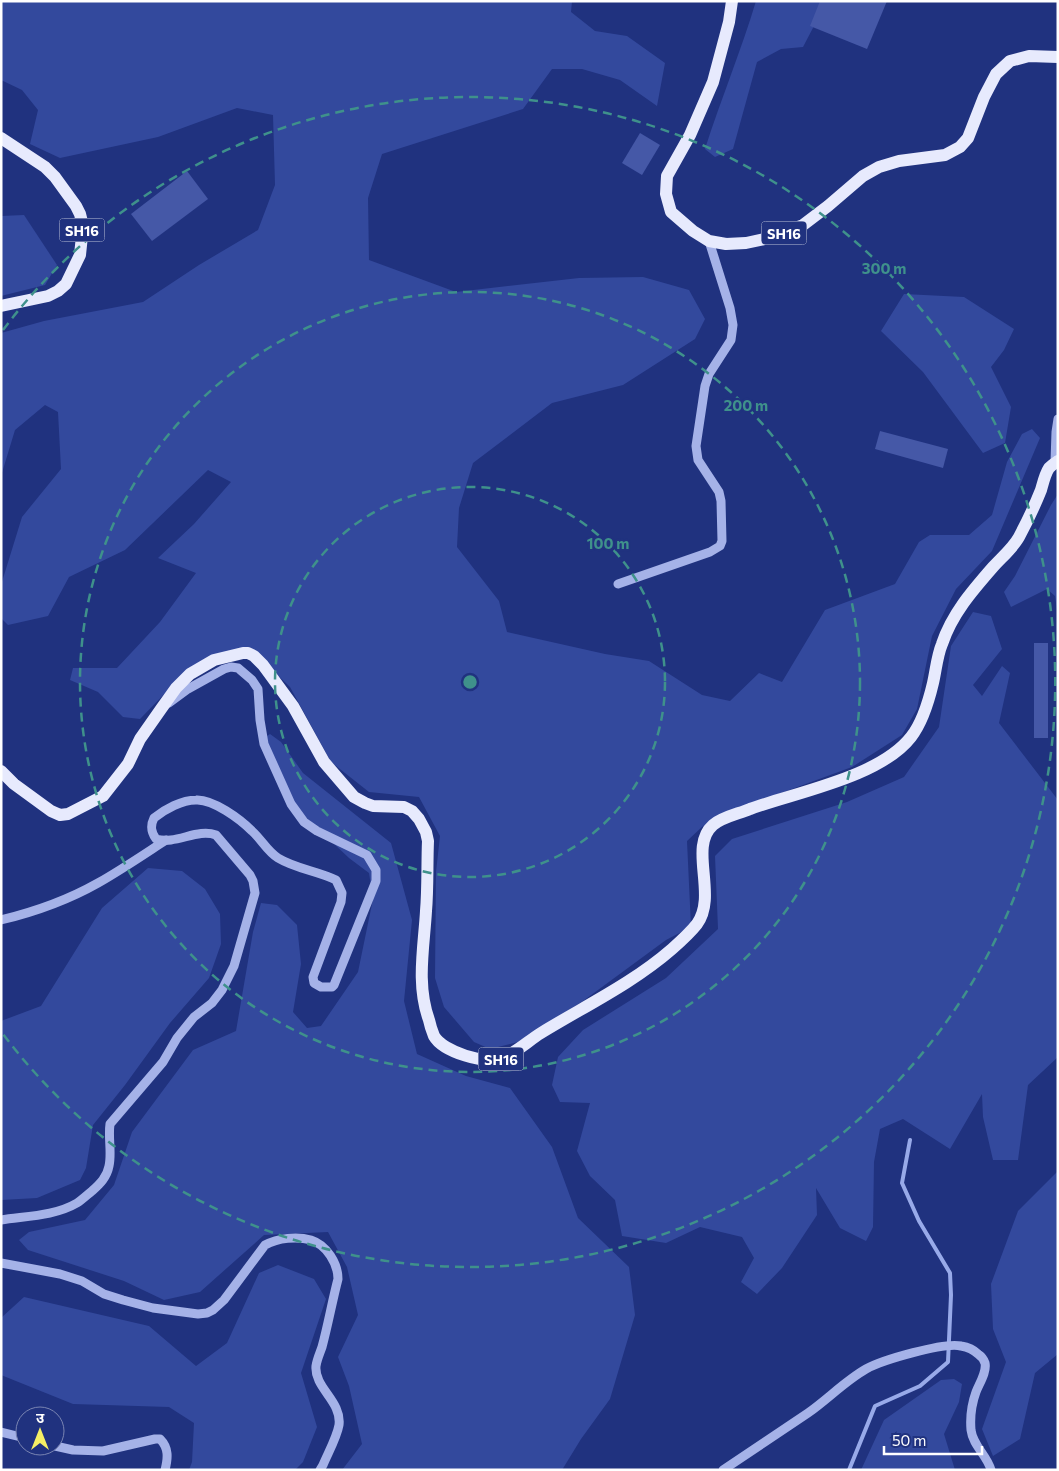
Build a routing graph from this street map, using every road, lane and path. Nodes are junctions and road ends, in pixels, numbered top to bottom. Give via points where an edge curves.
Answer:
1 (732, 1) edge
2 (1058, 57) edge
3 (1, 138) edge
4 (709, 241) junction
5 (1, 306) edge
6 (1058, 419) edge
7 (1056, 461) edge
8 (618, 584) dead end
9 (161, 709) junction
10 (1, 772) edge
11 (166, 840) junction
12 (1, 920) edge
13 (1, 1220) edge
14 (1, 1263) edge
15 (1, 1432) edge
16 (15, 1436) edge
17 (65, 1448) edge
18 (165, 1470) edge
19 (320, 1470) edge
20 (723, 1470) edge
21 (991, 1470) edge

1 - 4 main road, SH16 via 713,82 667,176 666,194 671,212
2 - 4 main road, SH16 via 1029,56 1010,62 996,74 968,138 960,148 945,155 898,161 879,167 863,176 803,226 746,243
3 - 5 main road, SH16 via 50,172 76,206 83,226 80,255 66,284 48,296
4 - 8 street via 733,325 731,340 705,386 696,446 698,460 720,492 722,540 720,546 710,552
6 - 7 street
7 - 9 main road, SH16 via 1048,470 1018,540 952,618 940,646 927,702 911,738 867,770 716,822 703,840 704,908 699,922 688,935 634,977 502,1059 462,1055 435,1038 426,1012 420,970 428,841 412,811 404,807 364,804 354,797 324,762 293,706 263,665 248,653 214,660 190,674
9 - 10 main road, SH16 via 140,739 128,764 103,796 68,814 51,811
9 - 11 street via 224,669 238,668 258,688 264,744 291,804 304,822 367,855 373,864 376,881 334,985 321,986 313,981 341,902 342,893 336,880 280,859 269,852 235,815 198,799 184,801 154,818 152,833 156,839
11 - 12 street via 96,884 25,914
11 - 13 street via 204,834 216,836 250,875 255,892 234,966 212,1003 194,1017 163,1062 110,1124 110,1164 105,1179 79,1203 68,1208
14 - 19 street via 60,1274 82,1281 104,1294 153,1308 198,1314 213,1310 224,1300 271,1241 291,1238 312,1240 326,1250 338,1271 316,1374 337,1408 339,1427
15 - 16 street
17 - 18 street via 103,1451 160,1439 167,1451
20 - 21 street via 867,1368 892,1358 960,1346 975,1351 985,1363 975,1394 971,1430 974,1442

